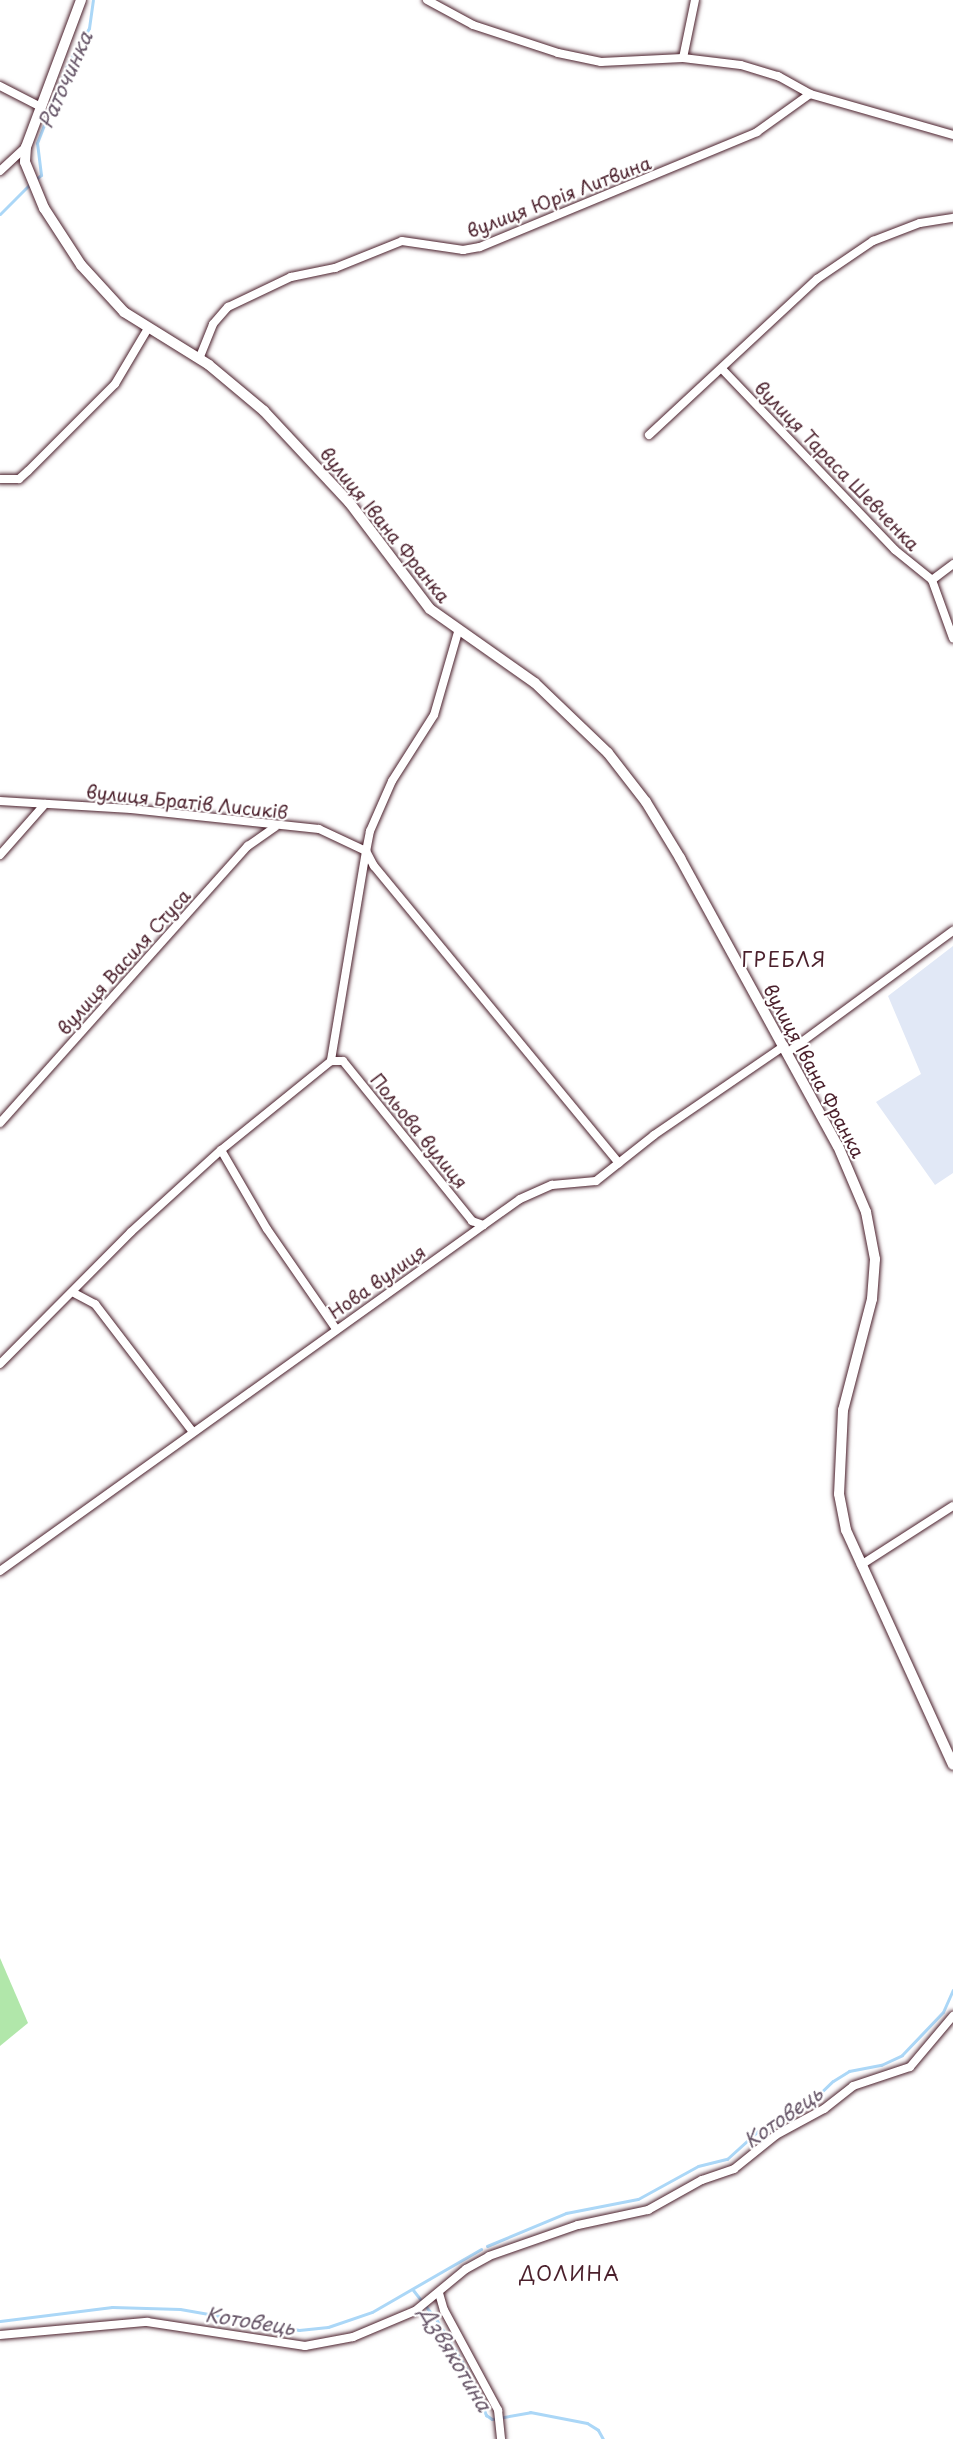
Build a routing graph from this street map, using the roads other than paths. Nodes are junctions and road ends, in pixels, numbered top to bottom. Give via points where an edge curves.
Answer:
1 (81, 0) edge
2 (427, 0) edge
3 (695, 0) edge
4 (683, 58) junction
5 (0, 86) edge
6 (810, 94) junction
7 (41, 107) junction
8 (953, 135) edge
9 (26, 147) junction
10 (0, 171) edge
11 (953, 218) edge
12 (147, 330) junction
13 (199, 358) junction
14 (723, 370) junction
15 (648, 435) dead end
16 (0, 479) edge
17 (953, 564) edge
18 (932, 580) junction
19 (458, 632) junction
20 (953, 638) edge
21 (0, 801) edge
22 (45, 804) junction
23 (275, 827) junction
24 (366, 851) junction
25 (0, 855) edge
26 (953, 930) edge
27 (786, 1048) junction
28 (334, 1050) junction
29 (331, 1061) junction
30 (343, 1061) junction
31 (0, 1123) edge
32 (221, 1150) junction
33 (620, 1163) junction
34 (483, 1226) junction
35 (74, 1293) junction
36 (336, 1329) junction
37 (0, 1364) edge
38 (194, 1432) junction
39 (953, 1506) edge
40 (861, 1564) junction
41 (0, 1571) edge
42 (953, 1765) edge
43 (953, 2016) edge
44 (439, 2293) junction
45 (0, 2336) edge
46 (501, 2439) edge

1 - 7 main road, вулиця Івана Франка
2 - 4 street via 473,25 558,53 601,62
3 - 4 street
4 - 6 street via 741,64 778,76
5 - 7 street
6 - 8 street
6 - 13 street, вулиця Юрія Литвина via 757,132 480,247 464,250 402,241 335,268 291,277 228,307 213,324
7 - 9 main road, вулиця Івана Франка
9 - 10 street
9 - 12 main road, вулиця Івана Франка via 25,162 38,196 103,293
11 - 14 street via 920,223 873,242 817,279
12 - 13 main road, вулиця Івана Франка
12 - 16 street via 115,384 28,471 19,478
13 - 19 main road, вулиця Івана Франка via 264,411 326,474 430,609
14 - 15 street
14 - 18 street, вулиця Тараса Шевченка via 895,550
17 - 18 street
18 - 20 street
19 - 24 street via 427,732 392,781
19 - 27 main road, вулиця Івана Франка via 535,683 586,729 624,772 680,858
21 - 22 street, вулиця Братів Лисиків
22 - 23 street, вулиця Братів Лисиків via 131,809
22 - 25 street
23 - 24 street, вулиця Братів Лисиків via 319,829
23 - 31 street, вулиця Василя Стуса via 248,846
24 - 28 street
24 - 33 street via 374,866
26 - 27 street, Нова вулиця
27 - 33 street, Нова вулиця
27 - 40 main road, вулиця Івана Франка via 857,1187 874,1241 872,1299 839,1438 839,1494 846,1530
28 - 29 street
28 - 30 street, Польова вулиця
29 - 30 street
29 - 32 street
30 - 34 street, Польова вулиця via 472,1221
32 - 35 street via 131,1232
32 - 36 street via 267,1228
33 - 34 street, Нова вулиця via 597,1181 535,1190
34 - 36 street, Нова вулиця
35 - 37 street
35 - 38 street via 95,1304
36 - 38 street, Нова вулиця
38 - 41 street, Нова вулиця
39 - 40 street
40 - 42 main road, вулиця Івана Франка
43 - 44 street via 910,2067 853,2086 824,2109 776,2135 734,2169 695,2184 648,2210 578,2225 489,2256
44 - 45 street via 415,2311 353,2337 305,2346 147,2322
44 - 46 street via 498,2414

